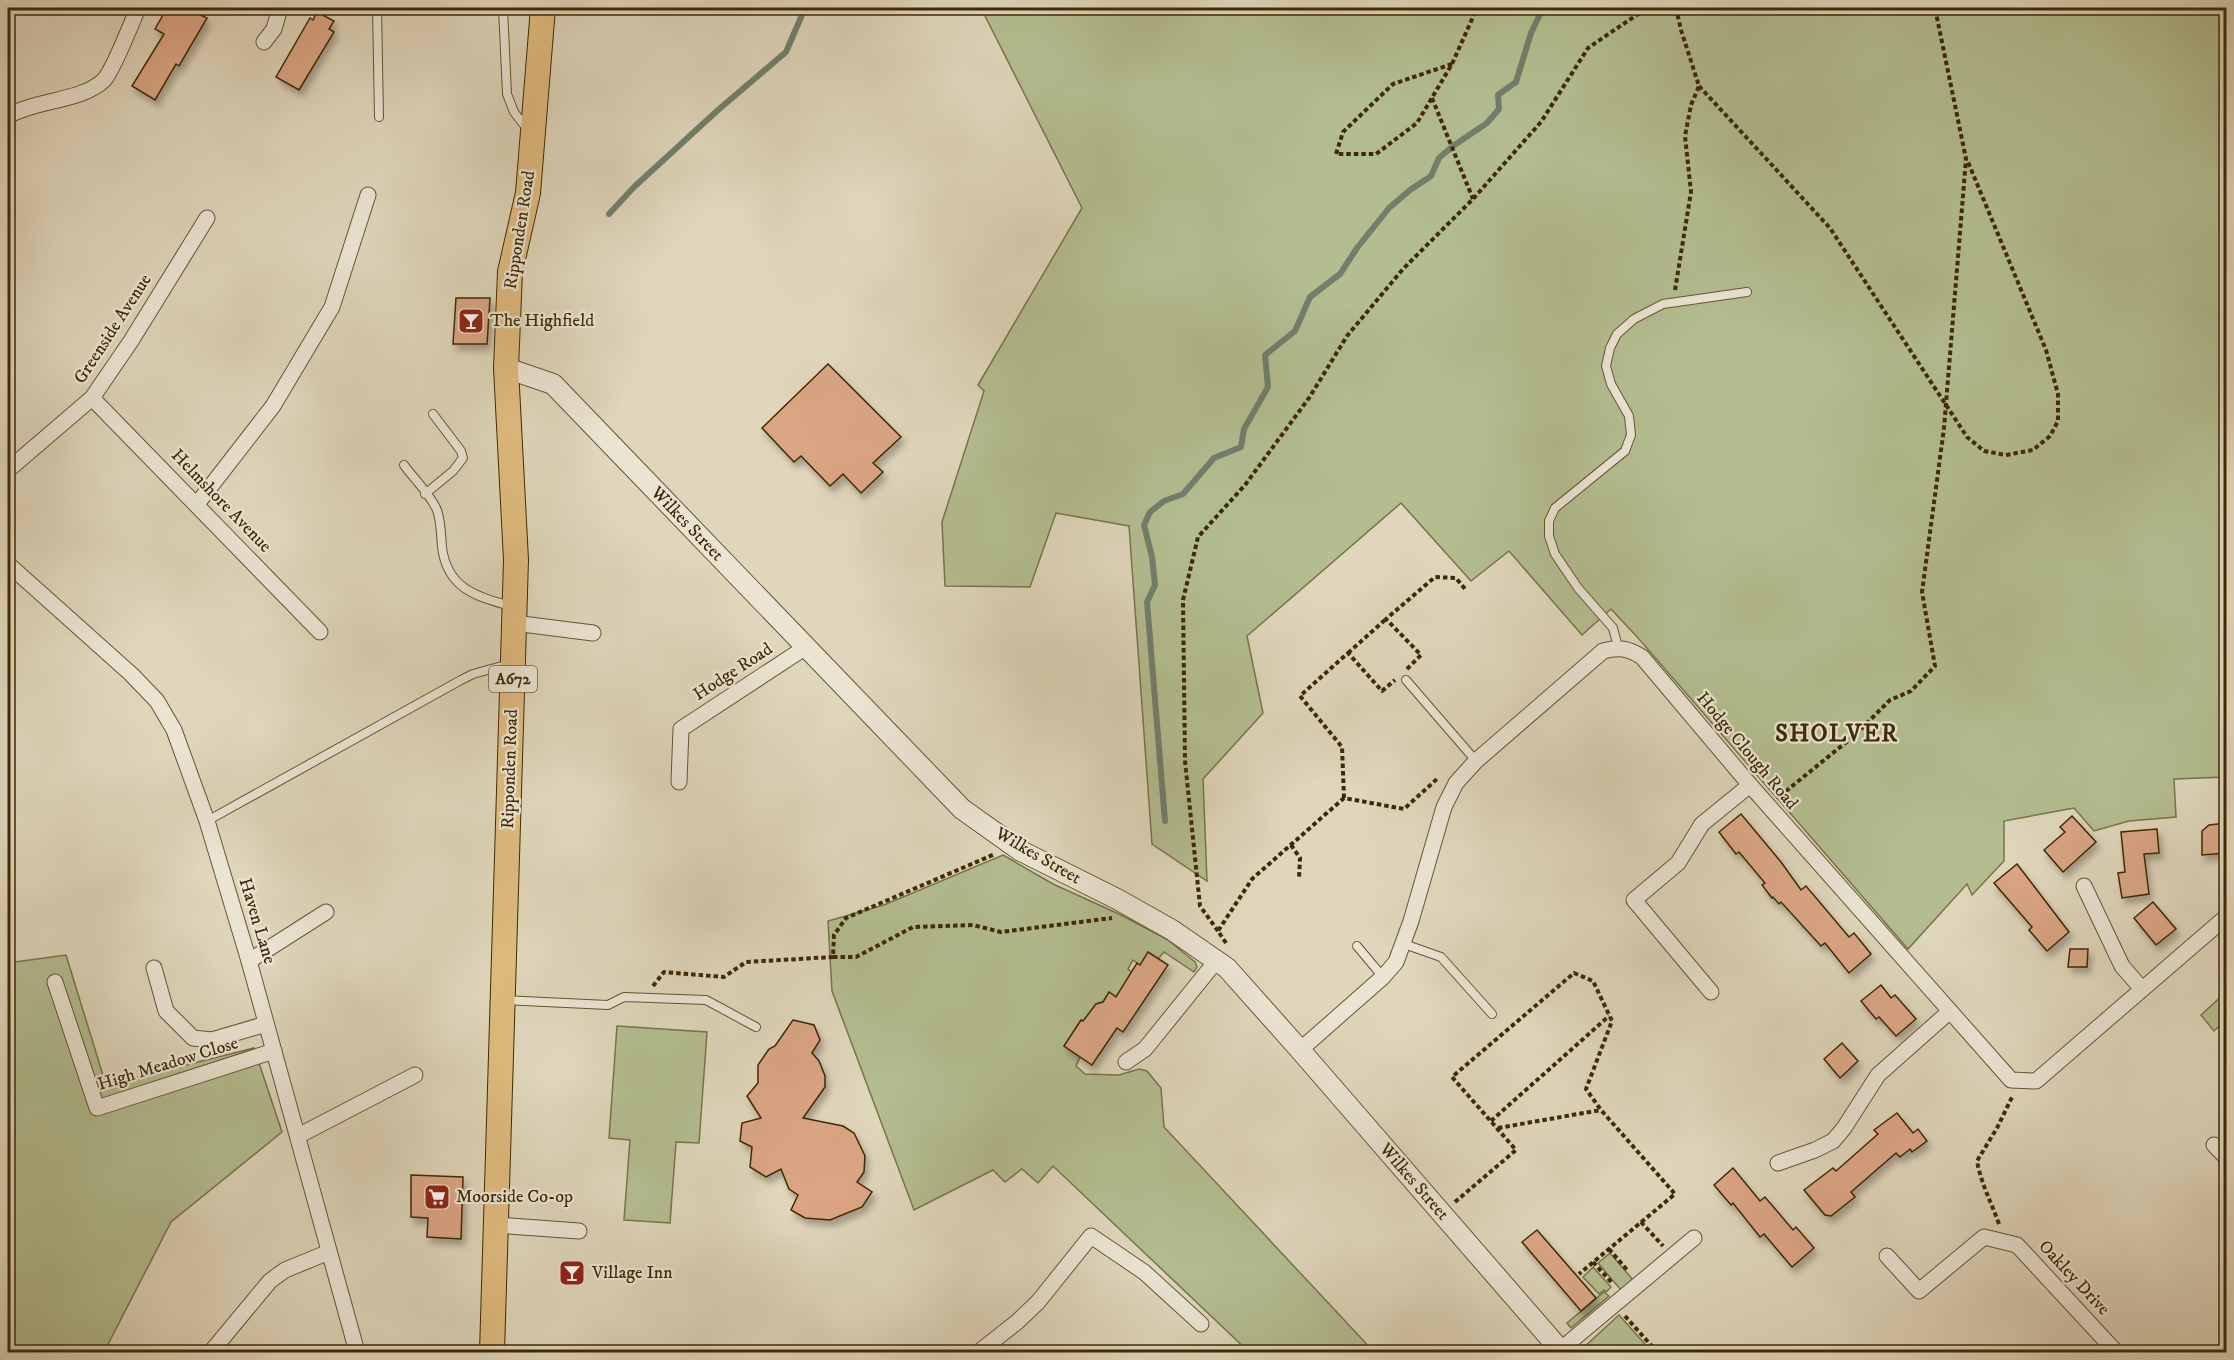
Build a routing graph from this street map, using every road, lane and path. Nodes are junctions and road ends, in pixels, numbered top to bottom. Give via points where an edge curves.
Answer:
1 (138, 8) edge
2 (280, 8) edge
3 (377, 8) edge
4 (503, 8) edge
5 (543, 8) edge
6 (1477, 8) edge
7 (1658, 8) edge
8 (1676, 8) edge
9 (1935, 8) edge
10 (264, 42) dead end
11 (1452, 64) junction
12 (1699, 86) junction
13 (1432, 98) junction
14 (8, 116) edge
15 (379, 117) dead end
16 (533, 136) junction
17 (1966, 159) junction
18 (368, 195) dead end
19 (1473, 200) junction
20 (207, 218) dead end
21 (1747, 292) dead end
22 (1672, 302) junction
23 (506, 368) junction
24 (92, 398) junction
25 (1946, 404) junction
26 (434, 414) dead end
27 (404, 465) dead end
28 (8, 470) edge
29 (425, 494) junction
30 (197, 504) junction
31 (8, 564) edge
32 (1465, 589) dead end
33 (514, 615) junction
34 (1386, 619) junction
35 (320, 632) dead end
36 (594, 633) dead end
37 (806, 647) junction
38 (1618, 647) junction
39 (1348, 653) junction
40 (513, 663) junction
41 (1406, 680) dead end
42 (1476, 761) junction
43 (1459, 780) junction
44 (679, 782) dead end
45 (1750, 785) junction
46 (1344, 798) junction
47 (1768, 805) junction
48 (207, 821) junction
49 (1011, 844) junction
50 (1290, 844) junction
51 (1299, 879) dead end
52 (2084, 886) dead end
53 (1125, 903) junction
54 (326, 912) dead end
55 (2226, 917) edge
56 (1218, 931) junction
57 (1404, 944) junction
58 (1357, 946) dead end
59 (833, 957) junction
60 (1217, 960) junction
61 (249, 961) junction
62 (154, 968) dead end
63 (1383, 977) junction
64 (55, 982) dead end
65 (643, 986) dead end
66 (2142, 989) junction
67 (1711, 992) dead end
68 (503, 1000) junction
69 (1949, 1012) junction
70 (1492, 1014) dead end
71 (1609, 1016) junction
72 (266, 1024) junction
73 (756, 1027) dead end
74 (1300, 1050) junction
75 (274, 1051) junction
76 (1126, 1062) dead end
77 (415, 1075) dead end
78 (2020, 1081) junction
79 (1601, 1110) junction
80 (1491, 1121) junction
81 (1497, 1128) junction
82 (298, 1136) junction
83 (2214, 1145) dead end
84 (2226, 1157) edge
85 (1778, 1164) dead end
86 (1442, 1213) junction
87 (1641, 1222) junction
88 (496, 1225) junction
89 (579, 1231) dead end
90 (1694, 1238) dead end
91 (1997, 1240) junction
92 (1609, 1249) junction
93 (328, 1252) junction
94 (1673, 1256) junction
95 (1887, 1256) dead end
96 (1593, 1262) junction
97 (1580, 1274) dead end
98 (1640, 1284) junction
99 (1620, 1301) junction
100 (1200, 1324) dead end
101 (995, 1340) junction
102 (1561, 1351) edge
103 (211, 1353) edge
104 (357, 1353) edge
105 (492, 1353) edge
106 (979, 1353) edge
107 (1005, 1353) edge
108 (1657, 1353) edge
109 (2116, 1353) edge

1 - 14 street via 105,79 83,93
2 - 10 street via 274,29
3 - 15 lane
4 - 16 lane via 507,94 514,112
5 - 16 main road, Ripponden Road / A672
6 - 11 path
7 - 19 path via 1638,14 1588,48 1541,122
8 - 12 path
9 - 17 path
11 - 13 path
11 - 13 path via 1393,84 1343,132 1335,154 1376,154 1417,123
12 - 22 path via 1686,136 1691,192
12 - 25 path via 1830,228
13 - 19 path
16 - 23 main road, Ripponden Road / A672 via 528,193 510,272
17 - 25 path
17 - 25 path via 2046,350 2058,394 2058,421 2050,436 2033,450 2006,455 1984,451 1967,437
18 - 30 street via 332,307 273,406
19 - 56 path via 1403,269 1347,336 1309,398 1245,485 1198,537 1183,600 1185,761 1200,906
20 - 24 street, Greenside Avenue
21 - 22 lane
22 - 38 lane via 1634,319 1617,334 1606,366 1629,416 1631,435 1625,451 1555,508 1549,521 1555,554 1613,628
23 - 33 main road, Ripponden Road / A672 via 516,560
23 - 37 street, Wilkes Street via 553,384
24 - 28 street, Greenside Avenue
24 - 30 street, Helmshore Avenue
25 - 47 path via 1922,592 1935,666 1911,692 1890,700 1855,735
26 - 29 lane via 463,458
27 - 29 lane
29 - 33 lane via 438,513 443,558 452,576 471,593
30 - 35 street, Helmshore Avenue
31 - 48 street, Haven Lane via 157,701 174,730
32 - 34 path via 1456,578 1435,577
33 - 36 street
33 - 40 main road, Ripponden Road / A672
34 - 39 path
34 - 39 path via 1421,655 1382,691
37 - 44 street, Hodge Road via 681,729
37 - 49 street, Wilkes Street via 962,809
38 - 42 street via 1603,651
38 - 45 street, Hodge Clough Road via 1642,657
39 - 46 path via 1300,696 1342,747
40 - 48 lane via 461,680
40 - 68 main road, Ripponden Road / A672
41 - 42 lane
42 - 43 street
43 - 46 path via 1449,768 1404,809
43 - 57 street via 1444,807
45 - 47 street, Hodge Clough Road
45 - 67 street via 1702,824 1678,863 1634,900
46 - 50 path
47 - 69 street, Hodge Clough Road
48 - 61 street, Haven Lane
49 - 53 street, Wilkes Street
49 - 59 path via 846,918 834,935
50 - 51 path via 1300,858
50 - 56 path via 1252,879
52 - 66 street via 2122,966
53 - 59 path via 1119,917 1001,932 973,926 913,927 856,957
53 - 60 street, Wilkes Street
54 - 61 street
55 - 66 street
56 - 60 path via 1231,950
57 - 63 street
57 - 70 lane via 1441,957
58 - 63 lane
59 - 65 path via 746,962 724,977 664,972 654,986
60 - 74 street, Wilkes Street
60 - 76 street via 1145,1049
61 - 72 street, Haven Lane
62 - 72 street via 166,1011 193,1038 212,1040
63 - 74 street
64 - 75 street, High Meadow Close via 97,1108
66 - 78 street via 2036,1082
68 - 73 lane via 608,1005 624,997 706,1000
68 - 88 main road, Ripponden Road / A672
69 - 78 street, Hodge Clough Road via 2011,1080
69 - 85 street via 1878,1076 1833,1141
71 - 79 path via 1612,1021 1586,1089
71 - 80 path
71 - 80 path via 1593,981 1574,973 1452,1077
72 - 75 street, Haven Lane
74 - 86 street, Wilkes Street
75 - 82 street, Haven Lane
77 - 82 street
78 - 91 path via 1977,1161 1999,1226
79 - 81 path
79 - 87 path via 1675,1194
80 - 81 path
81 - 86 path via 1516,1150
82 - 93 street, Haven Lane
83 - 84 street
86 - 102 street, Wilkes Street
87 - 92 path
87 - 94 path
88 - 89 street
88 - 105 main road, Ripponden Road / A672
90 - 94 street
91 - 95 street via 1984,1237 1919,1291
91 - 109 street, Oakley Drive via 2017,1245
92 - 96 path
92 - 98 path
93 - 103 street via 285,1270 270,1281
93 - 104 street, Haven Lane
94 - 98 street
96 - 97 path
96 - 99 path
98 - 99 street
99 - 102 street
99 - 108 path
100 - 101 street via 1144,1272 1091,1236 1038,1302
101 - 106 street
101 - 107 street

